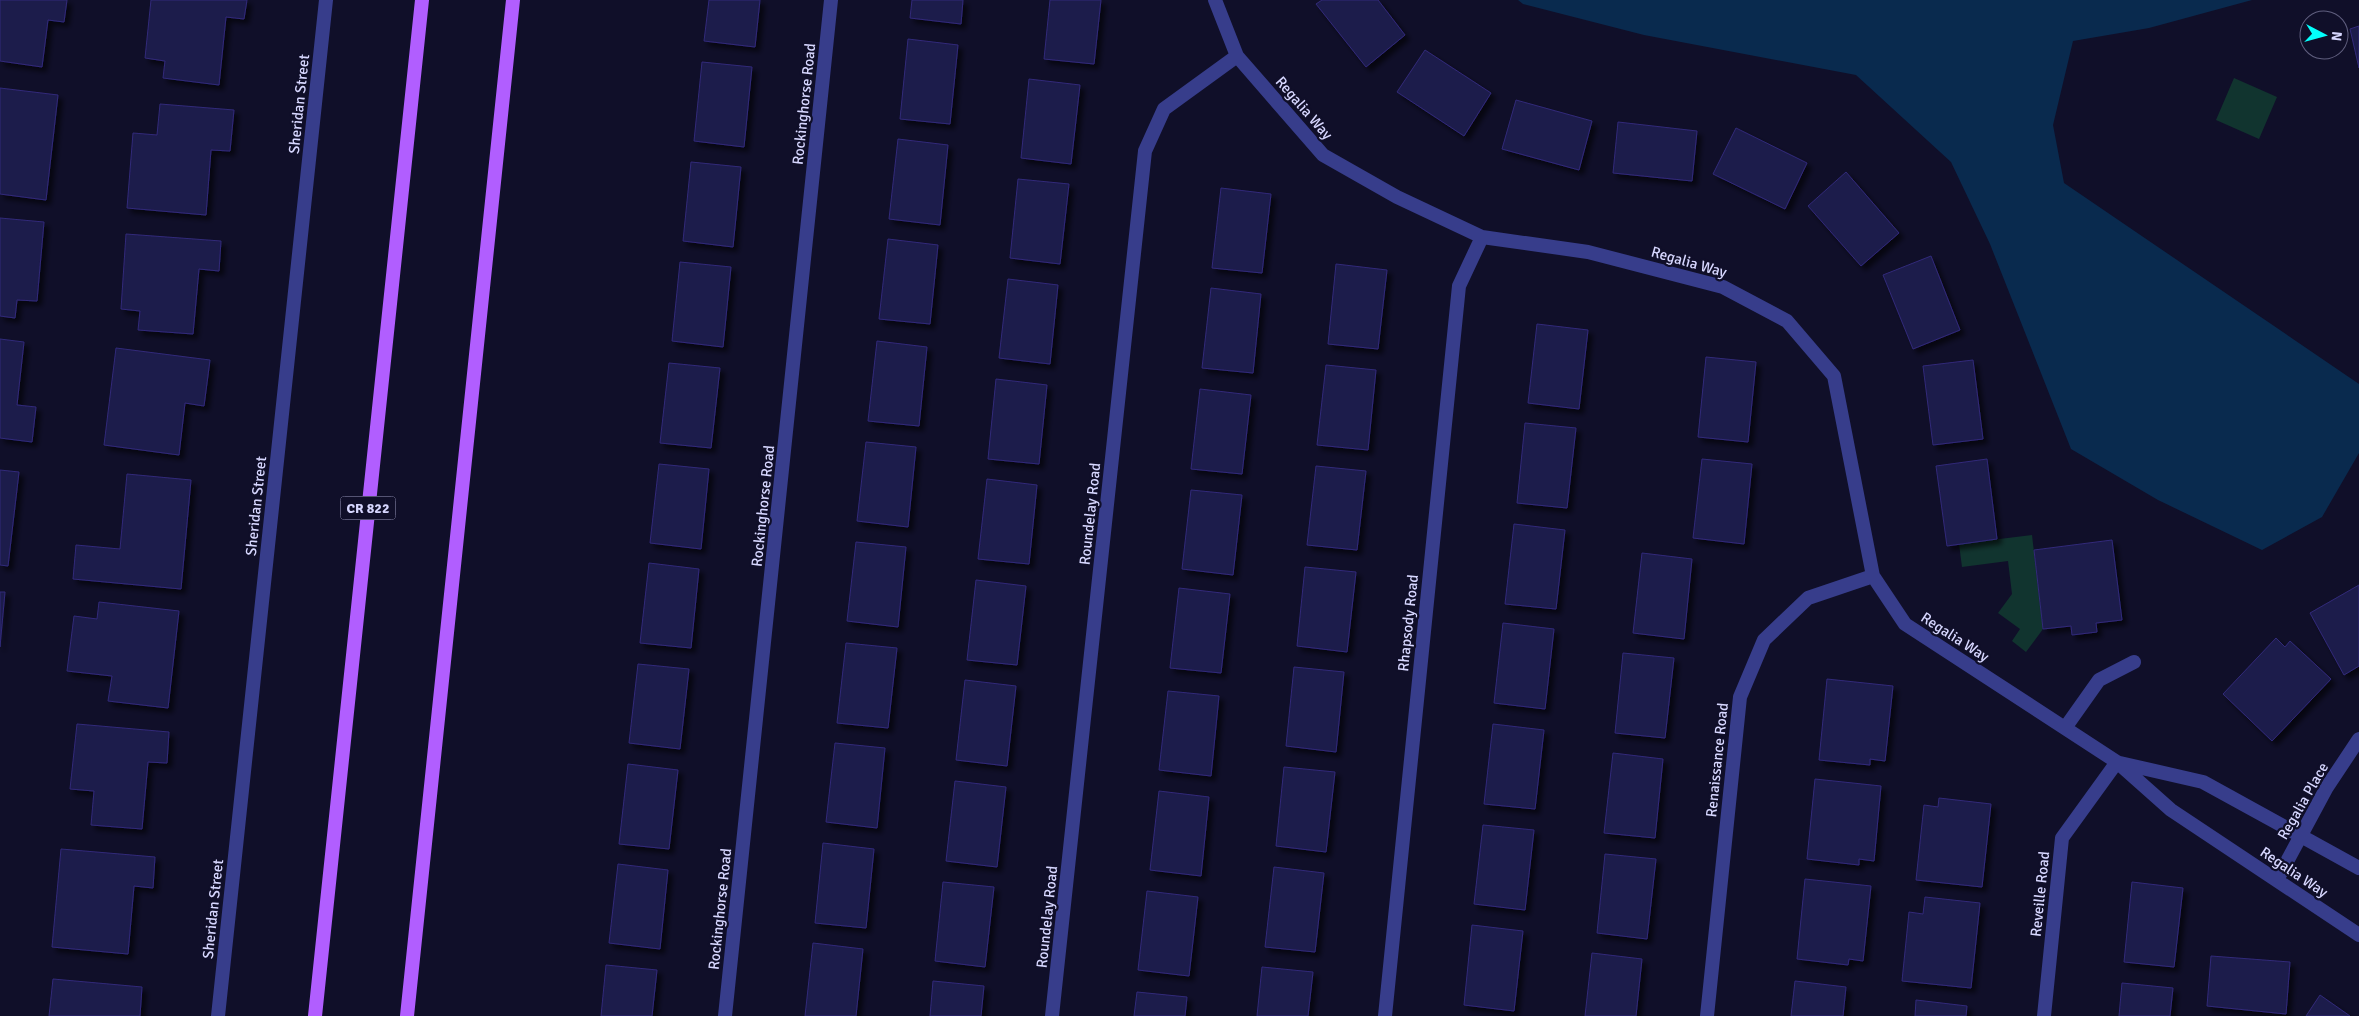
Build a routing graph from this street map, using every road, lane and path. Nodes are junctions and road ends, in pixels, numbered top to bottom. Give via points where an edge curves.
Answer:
1 (326, 0) edge
2 (422, 0) edge
3 (513, 0) edge
4 (831, 0) edge
5 (1214, 0) edge
6 (1237, 56) junction
7 (1482, 238) junction
8 (1873, 576) junction
9 (2134, 662) dead end
10 (2065, 728) junction
11 (2359, 739) edge
12 (2117, 762) junction
13 (2301, 836) junction
14 (2359, 868) edge
15 (2277, 880) junction
16 (2359, 935) edge
17 (218, 1016) edge
18 (315, 1016) edge
19 (407, 1016) edge
20 (725, 1016) edge
21 (1052, 1016) edge
22 (1385, 1016) edge
23 (1707, 1016) edge
24 (2044, 1016) edge

1 - 17 street, Sheridan Street
2 - 18 main road, CR 822
3 - 19 main road
4 - 20 street, Rockinghorse Road
5 - 6 street, Regalia Way
6 - 7 street, Regalia Way via 1323,155 1397,197
6 - 21 street, Roundelay Road via 1164,108 1145,151
7 - 8 street, Regalia Way via 1588,252 1723,287 1787,321 1834,376
7 - 22 street, Rhapsody Road via 1459,286
8 - 10 street, Regalia Way via 1905,624
8 - 23 street, Renaissance Road via 1808,598 1764,640 1740,697
9 - 10 street via 2099,680
10 - 12 street, Regalia Way
11 - 13 street, Regalia Place via 2327,787
12 - 13 street, Regalia Way via 2203,782
12 - 15 street, Regalia Way via 2171,810
12 - 24 street, Reveille Road via 2062,838
13 - 14 street, Regalia Way
13 - 15 street, Regalia Place
15 - 16 street, Regalia Way

